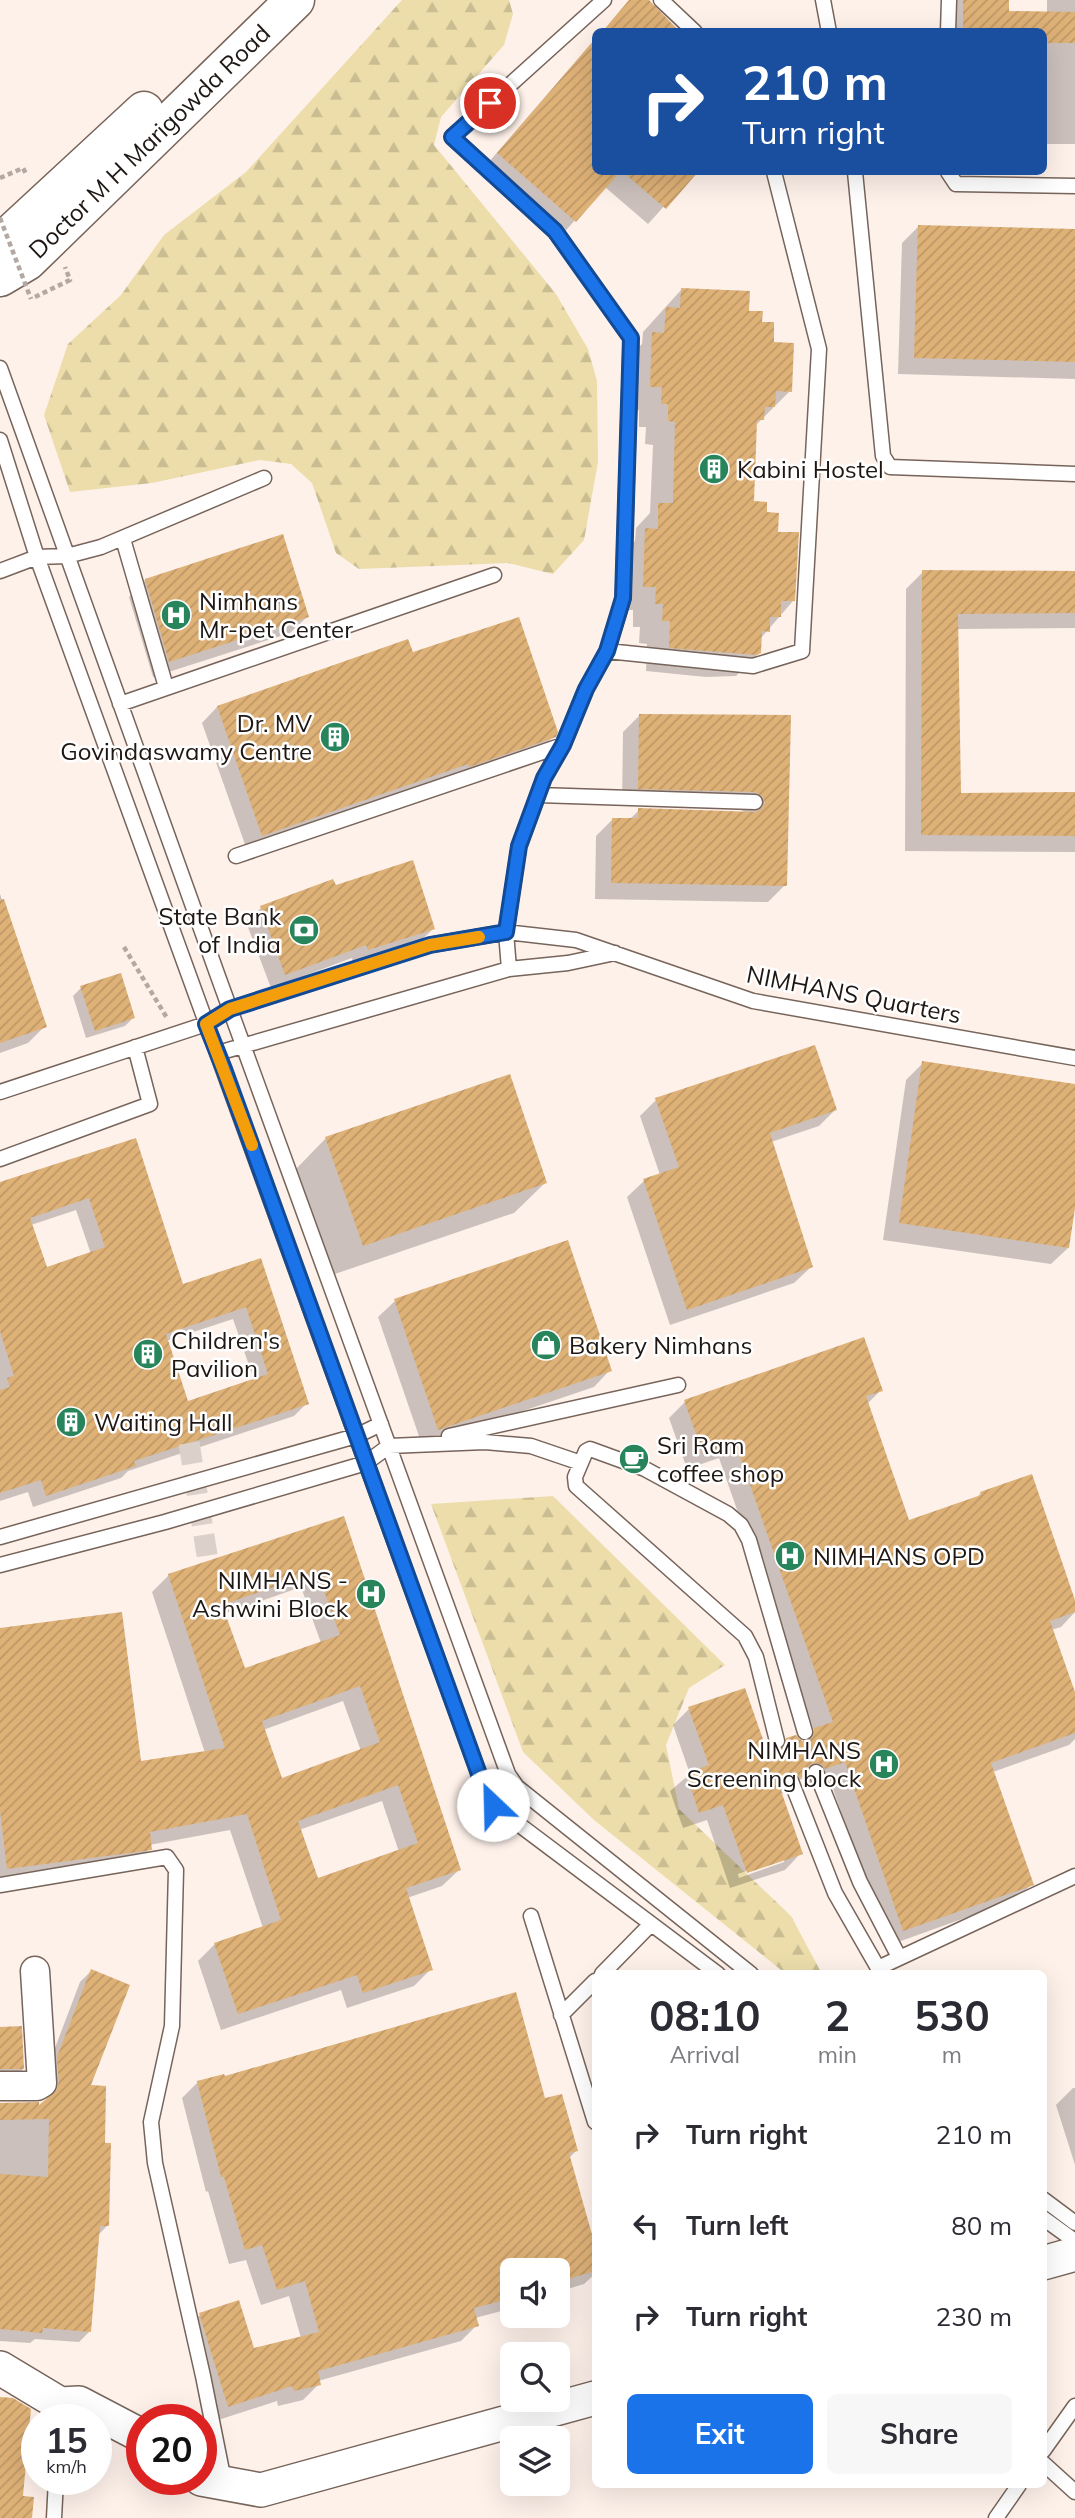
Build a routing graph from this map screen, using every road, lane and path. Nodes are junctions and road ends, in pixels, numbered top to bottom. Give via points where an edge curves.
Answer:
1 (257, 0) edge
2 (295, 0) edge
3 (604, 0) edge
4 (661, 0) edge
5 (823, 0) edge
6 (949, 0) edge
7 (691, 28) edge
8 (828, 28) edge
9 (948, 28) edge
10 (775, 175) edge
11 (855, 175) edge
12 (950, 175) edge
13 (0, 178) edge
14 (32, 184) dead end
15 (1075, 186) edge
16 (0, 218) edge
17 (0, 240) edge
18 (15, 288) edge
19 (0, 368) edge
20 (0, 440) edge
21 (1075, 474) edge
22 (264, 478) dead end
23 (123, 539) junction
24 (67, 556) junction
25 (37, 557) junction
26 (0, 571) edge
27 (494, 575) dead end
28 (607, 651) junction
29 (166, 687) junction
30 (120, 704) junction
31 (563, 745) junction
32 (538, 795) junction
33 (755, 802) dead end
34 (236, 856) dead end
35 (506, 932) junction
36 (124, 947) dead end
37 (617, 953) junction
38 (509, 969) junction
39 (230, 1009) junction
40 (206, 1024) junction
41 (177, 1033) junction
42 (243, 1046) junction
43 (135, 1047) junction
44 (218, 1053) junction
45 (1075, 1058) edge
46 (0, 1092) edge
47 (0, 1158) edge
48 (678, 1385) dead end
49 (381, 1424) junction
50 (356, 1436) junction
51 (394, 1447) junction
52 (366, 1463) junction
53 (581, 1463) junction
54 (0, 1537) edge
55 (0, 1565) edge
56 (805, 1732) dead end
57 (777, 1741) dead end
58 (816, 1772) dead end
59 (791, 1781) dead end
60 (1075, 1876) edge
61 (0, 1885) edge
62 (531, 1916) dead end
63 (651, 1924) junction
64 (899, 1957) junction
65 (606, 1970) edge
66 (713, 1970) edge
67 (746, 1970) edge
68 (878, 1970) edge
69 (880, 1970) edge
70 (35, 1971) dead end
71 (592, 1984) edge
72 (561, 2015) junction
73 (0, 2086) edge
74 (592, 2113) edge
75 (1047, 2202) edge
76 (1047, 2221) edge
77 (1075, 2223) edge
78 (1075, 2241) edge
79 (1075, 2254) edge
80 (1047, 2262) edge
81 (1075, 2266) edge
82 (1047, 2274) edge
83 (0, 2368) edge
84 (592, 2387) edge
85 (570, 2393) edge
86 (592, 2399) edge
87 (53, 2404) edge
88 (201, 2404) edge
89 (1075, 2406) edge
90 (500, 2412) edge
91 (1047, 2445) edge
92 (1047, 2467) edge
93 (217, 2474) edge
94 (217, 2476) edge
95 (1017, 2488) edge
96 (1075, 2492) edge
97 (55, 2495) edge
98 (54, 2518) edge
99 (996, 2518) edge

1 - 17 main road, Doctor M H Marigowda Road via 206,54
2 - 18 main road, Doctor M H Marigowda Road via 27,261
3 - 28 lane via 452,137 555,231 631,338 623,598
4 - 7 lane
5 - 8 lane
6 - 9 lane
10 - 28 lane via 818,349 802,651 753,666
11 - 21 lane via 886,463 890,467
12 - 15 lane via 956,184
13 - 14 path via 23,168
16 - 18 path, bridge
19 - 24 lane
20 - 25 lane
22 - 23 lane
23 - 24 lane
23 - 29 lane
24 - 25 lane
24 - 30 lane
25 - 26 lane
25 - 40 lane
27 - 29 lane
28 - 31 lane
29 - 30 lane
30 - 39 lane
31 - 32 lane
31 - 34 lane
32 - 33 lane
32 - 35 lane via 519,846
35 - 37 lane, NIMHANS Quarters via 576,940
35 - 38 lane
35 - 39 lane, NIMHANS Quarters via 430,945
36 - 41 path
37 - 38 lane
37 - 45 lane, NIMHANS Quarters via 753,1001
38 - 42 lane
39 - 40 lane, NIMHANS Quarters
39 - 42 lane
40 - 41 lane, NIMHANS Quarters
40 - 44 lane
41 - 43 lane, NIMHANS Quarters
42 - 44 lane
42 - 49 lane
43 - 46 lane, NIMHANS Quarters
43 - 47 lane via 150,1104
44 - 50 lane
48 - 51 lane
49 - 50 lane
49 - 51 lane
50 - 52 lane
50 - 54 lane
51 - 52 lane
51 - 53 lane via 485,1442 531,1446
51 - 67 lane via 512,1781
52 - 55 lane
52 - 63 lane via 488,1799
53 - 56 lane via 590,1449 645,1469 741,1525
53 - 57 lane via 576,1486 745,1636 756,1657
58 - 64 lane via 860,1882
59 - 68 lane via 835,1893
60 - 64 lane
61 - 88 lane via 167,1857 176,1870 172,2026 151,2122 155,2164 195,2337
62 - 72 lane
63 - 65 lane
63 - 66 lane
64 - 69 lane
70 - 73 street via 42,2083
71 - 72 lane
72 - 74 lane
75 - 77 lane
76 - 78 lane
79 - 80 street
81 - 82 street
83 - 87 street
84 - 85 street
86 - 94 street via 261,2490
89 - 91 lane
90 - 93 street via 260,2477
92 - 96 lane
95 - 99 lane
97 - 98 lane

